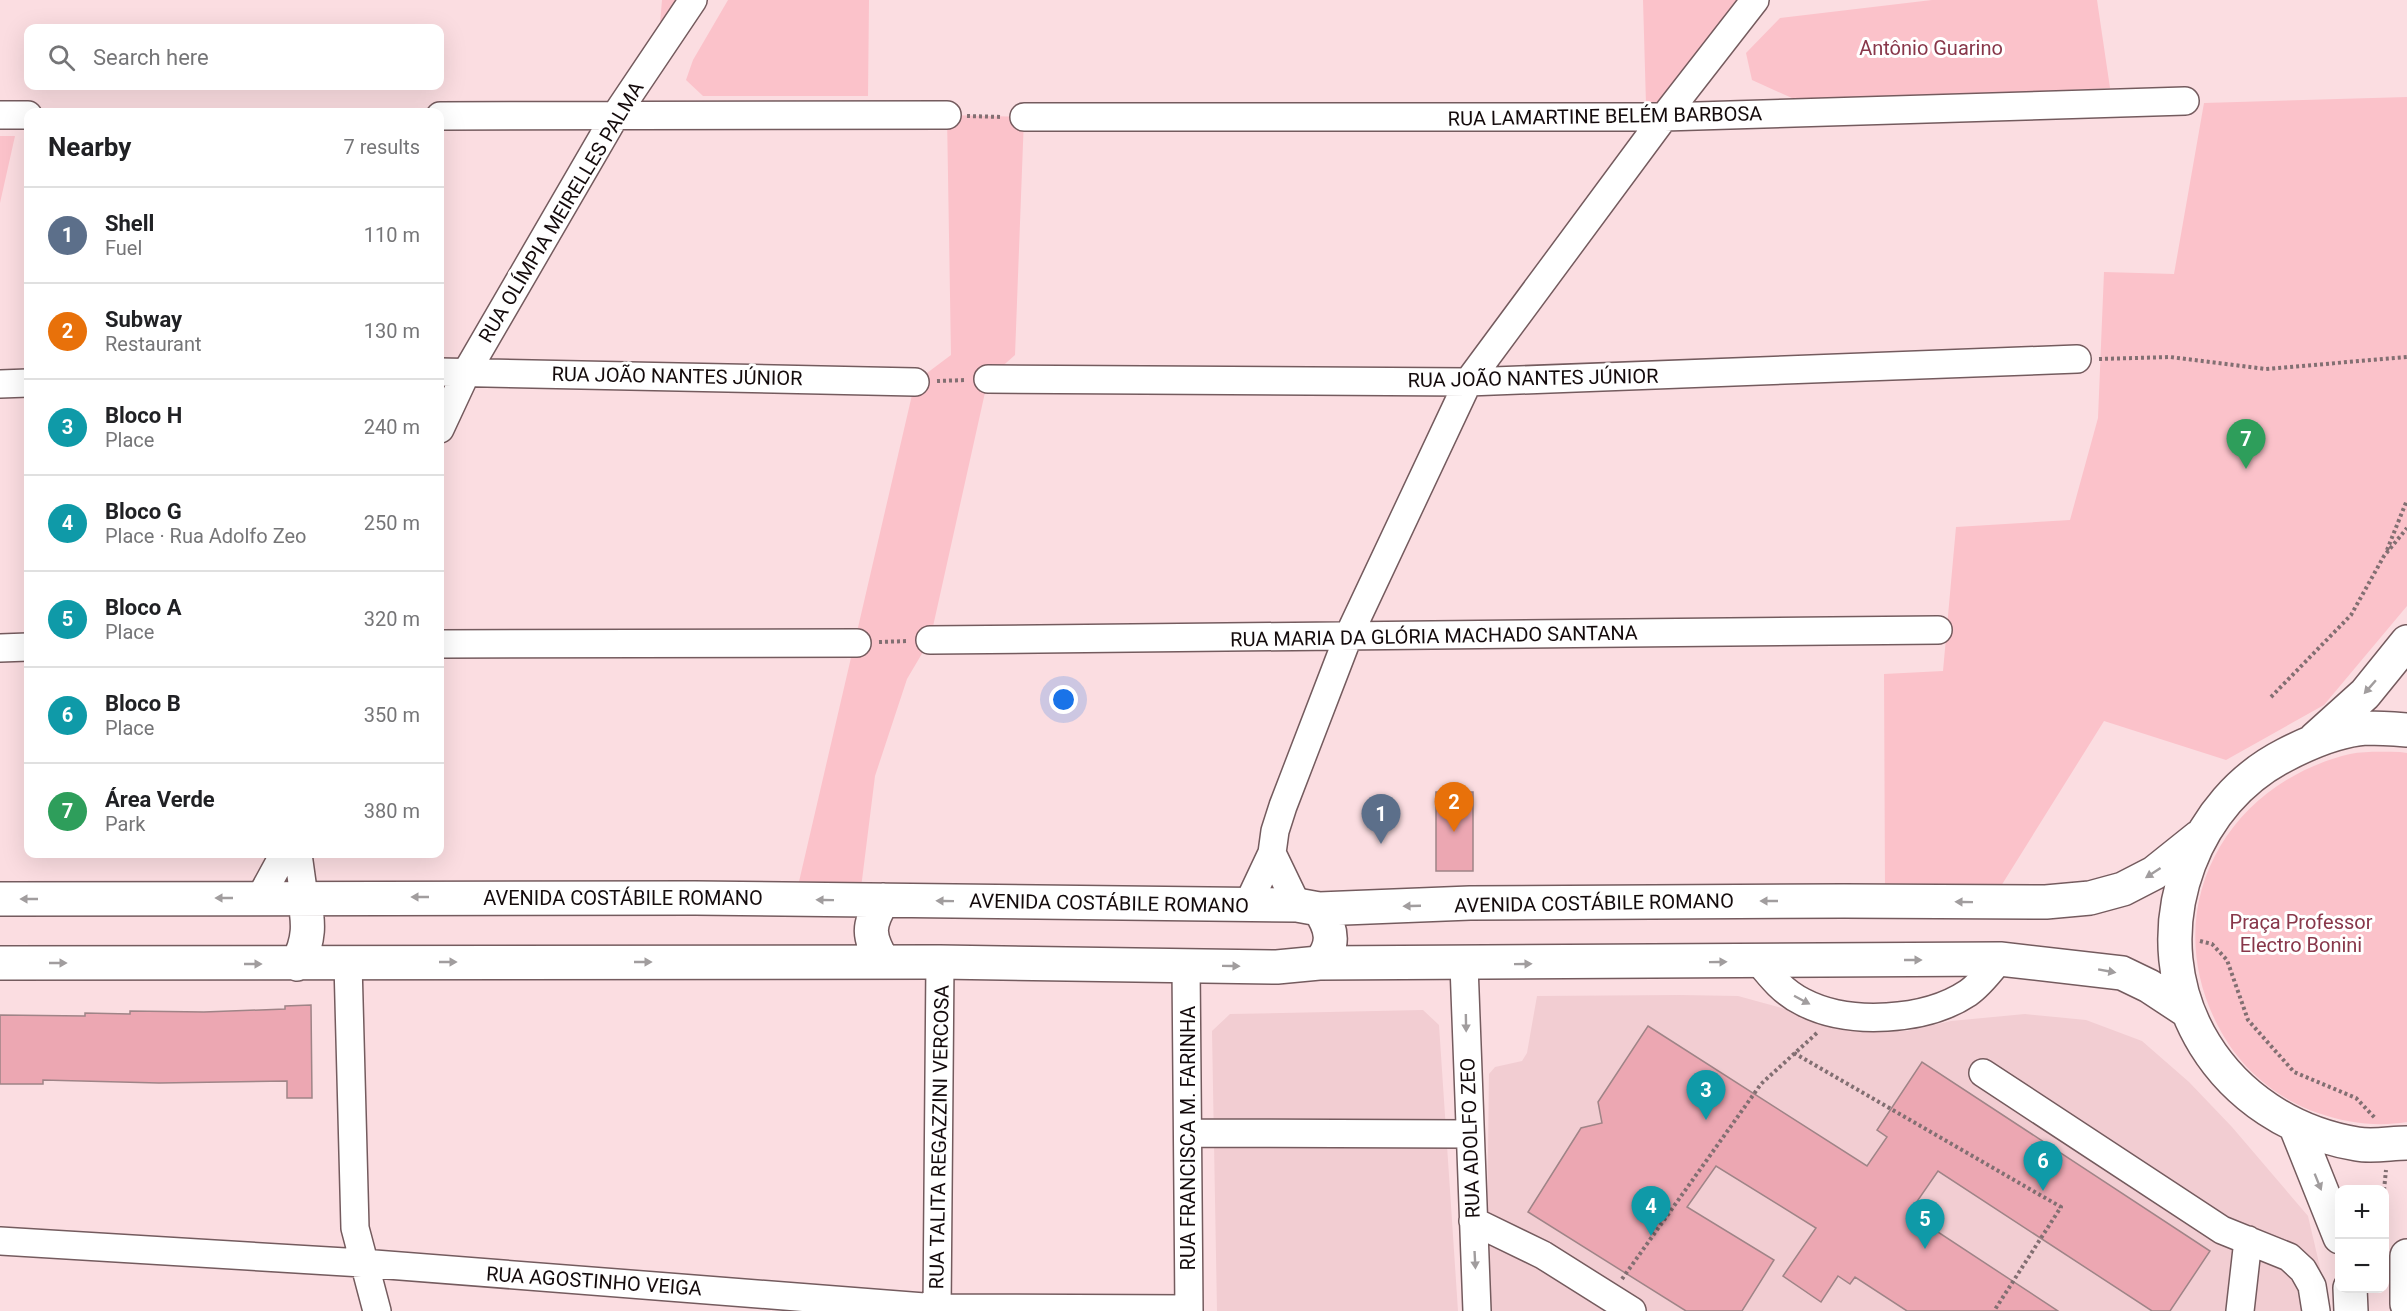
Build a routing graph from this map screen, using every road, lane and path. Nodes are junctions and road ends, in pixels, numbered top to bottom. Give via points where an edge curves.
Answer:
1 (693, 0) edge
2 (1755, 0) edge
3 (2185, 101) dead end
4 (0, 115) edge
5 (24, 115) edge
6 (947, 115) joint
7 (444, 116) edge
8 (615, 116) junction
9 (1024, 117) joint
10 (1664, 117) junction
11 (2407, 357) edge
12 (2078, 359) joint
13 (467, 371) junction
14 (444, 372) edge
15 (988, 379) joint
16 (915, 382) joint
17 (1468, 382) junction
18 (24, 383) edge
19 (0, 384) edge
20 (444, 420) edge
21 (2407, 500) edge
22 (2407, 528) edge
23 (2384, 556) junction
24 (1938, 630) dead end
25 (1348, 637) junction
26 (930, 640) joint
27 (2407, 642) edge
28 (857, 643) joint
29 (444, 644) edge
30 (24, 647) edge
31 (0, 648) edge
32 (2271, 697) dead end
33 (2407, 730) edge
34 (2314, 740) junction
35 (2199, 837) junction
36 (1272, 854) junction
37 (282, 858) edge
38 (299, 858) edge
39 (304, 897) junction
40 (260, 898) junction
41 (0, 899) edge
42 (884, 900) junction
43 (1248, 904) junction
44 (1308, 907) junction
45 (2191, 938) dead end
46 (2000, 959) junction
47 (884, 962) junction
48 (940, 962) junction
49 (1759, 962) junction
50 (0, 963) edge
51 (348, 963) junction
52 (1319, 963) junction
53 (297, 964) junction
54 (1464, 964) junction
55 (1186, 965) junction
56 (2187, 1011) junction
57 (1838, 1013) junction
58 (1794, 1053) junction
59 (1983, 1073) dead end
60 (2296, 1127) junction
61 (1188, 1133) junction
62 (1470, 1134) junction
63 (2398, 1143) edge
64 (1473, 1221) junction
65 (2335, 1224) edge
66 (2248, 1240) junction
67 (0, 1241) edge
68 (2407, 1256) edge
69 (363, 1263) junction
70 (2350, 1293) edge
71 (1621, 1304) edge
72 (2407, 1304) edge
73 (937, 1309) edge
74 (1189, 1310) edge
75 (377, 1311) edge
76 (1477, 1311) edge
77 (1994, 1311) edge
78 (2240, 1311) edge
79 (2316, 1311) edge
80 (2352, 1311) edge

1 - 8 street, RUA OLÍMPIA MEIRELLES PALMA
2 - 10 street
3 - 10 street, RUA LAMARTINE BELÉM BARBOSA
4 - 5 street
6 - 8 street
6 - 9 path
7 - 8 street
8 - 13 street, RUA OLÍMPIA MEIRELLES PALMA
9 - 10 street, RUA LAMARTINE BELÉM BARBOSA
10 - 17 street
11 - 12 path via 2266,369 2170,357
12 - 17 street, RUA JOÃO NANTES JÚNIOR
13 - 14 street, RUA JOÃO NANTES JÚNIOR
13 - 16 street, RUA JOÃO NANTES JÚNIOR
13 - 20 street, RUA OLÍMPIA MEIRELLES PALMA
15 - 16 path
15 - 17 street, RUA JOÃO NANTES JÚNIOR
17 - 25 street
18 - 19 street
21 - 23 path
22 - 23 path
23 - 32 path via 2351,615
24 - 25 street, RUA MARIA DA GLÓRIA MACHADO SANTANA
25 - 26 street, RUA MARIA DA GLÓRIA MACHADO SANTANA
25 - 36 street via 1280,815
26 - 28 path
27 -> 34 main road via 2365,694
28 - 29 street
30 - 31 street
33 - 34 main road via 2365,728
34 - 35 main road via 2264,766 2223,803
35 -> 44 main road, AVENIDA COSTÁBILE ROMANO via 2154,873 2123,889 2090,898 2046,902
35 - 56 main road via 2180,889 2174,930 2177,971
36 - 43 street
36 - 44 street
37 - 40 street
38 - 39 street
39 - 40 main road, AVENIDA COSTÁBILE ROMANO
42 -> 39 main road, AVENIDA COSTÁBILE ROMANO
39 - 53 main road via 308,938
40 -> 41 main road, AVENIDA COSTÁBILE ROMANO
43 -> 42 main road, AVENIDA COSTÁBILE ROMANO
42 - 47 main road via 871,926 872,942
43 - 44 main road, AVENIDA COSTÁBILE ROMANO
44 - 52 main road via 1331,934 1329,949
45 - 63 path via 2212,944 2227,960 2248,1020 2294,1072 2356,1098
49 -> 46 main road
46 -> 56 main road via 2122,973
46 - 57 street via 1969,992 1937,1008 1869,1018
47 - 48 main road
51 -> 47 main road
48 - 55 main road
48 - 73 street, RUA TALITA REGAZZINI VERCOSA
54 -> 49 main road
49 -> 57 street via 1776,984 1803,1003
50 -> 53 main road
51 - 53 main road
51 - 69 street via 355,1228
52 - 54 main road
55 -> 52 main road via 1277,967
54 -> 62 street, RUA ADOLFO ZEO
55 - 61 street, RUA FRANCISCA M. FARINHA
56 - 60 main road via 2205,1047 2230,1080 2261,1107
57 - 58 path
58 - 71 path via 1761,1084
58 - 77 path via 2061,1207
59 - 66 street via 2222,1230
60 - 63 main road via 2359,1145
60 -> 65 main road
61 - 62 street
61 - 74 street, RUA FRANCISCA M. FARINHA
62 - 64 street, RUA ADOLFO ZEO
64 - 71 street via 1543,1255
64 -> 76 street, RUA ADOLFO ZEO
66 - 78 street
66 - 79 street via 2289,1257 2303,1269 2312,1286
67 - 69 street, RUA AGOSTINHO VEIGA
68 - 72 main road
69 - 73 street, RUA AGOSTINHO VEIGA
69 - 75 street
70 - 80 main road
73 - 74 street, RUA AGOSTINHO VEIGA

